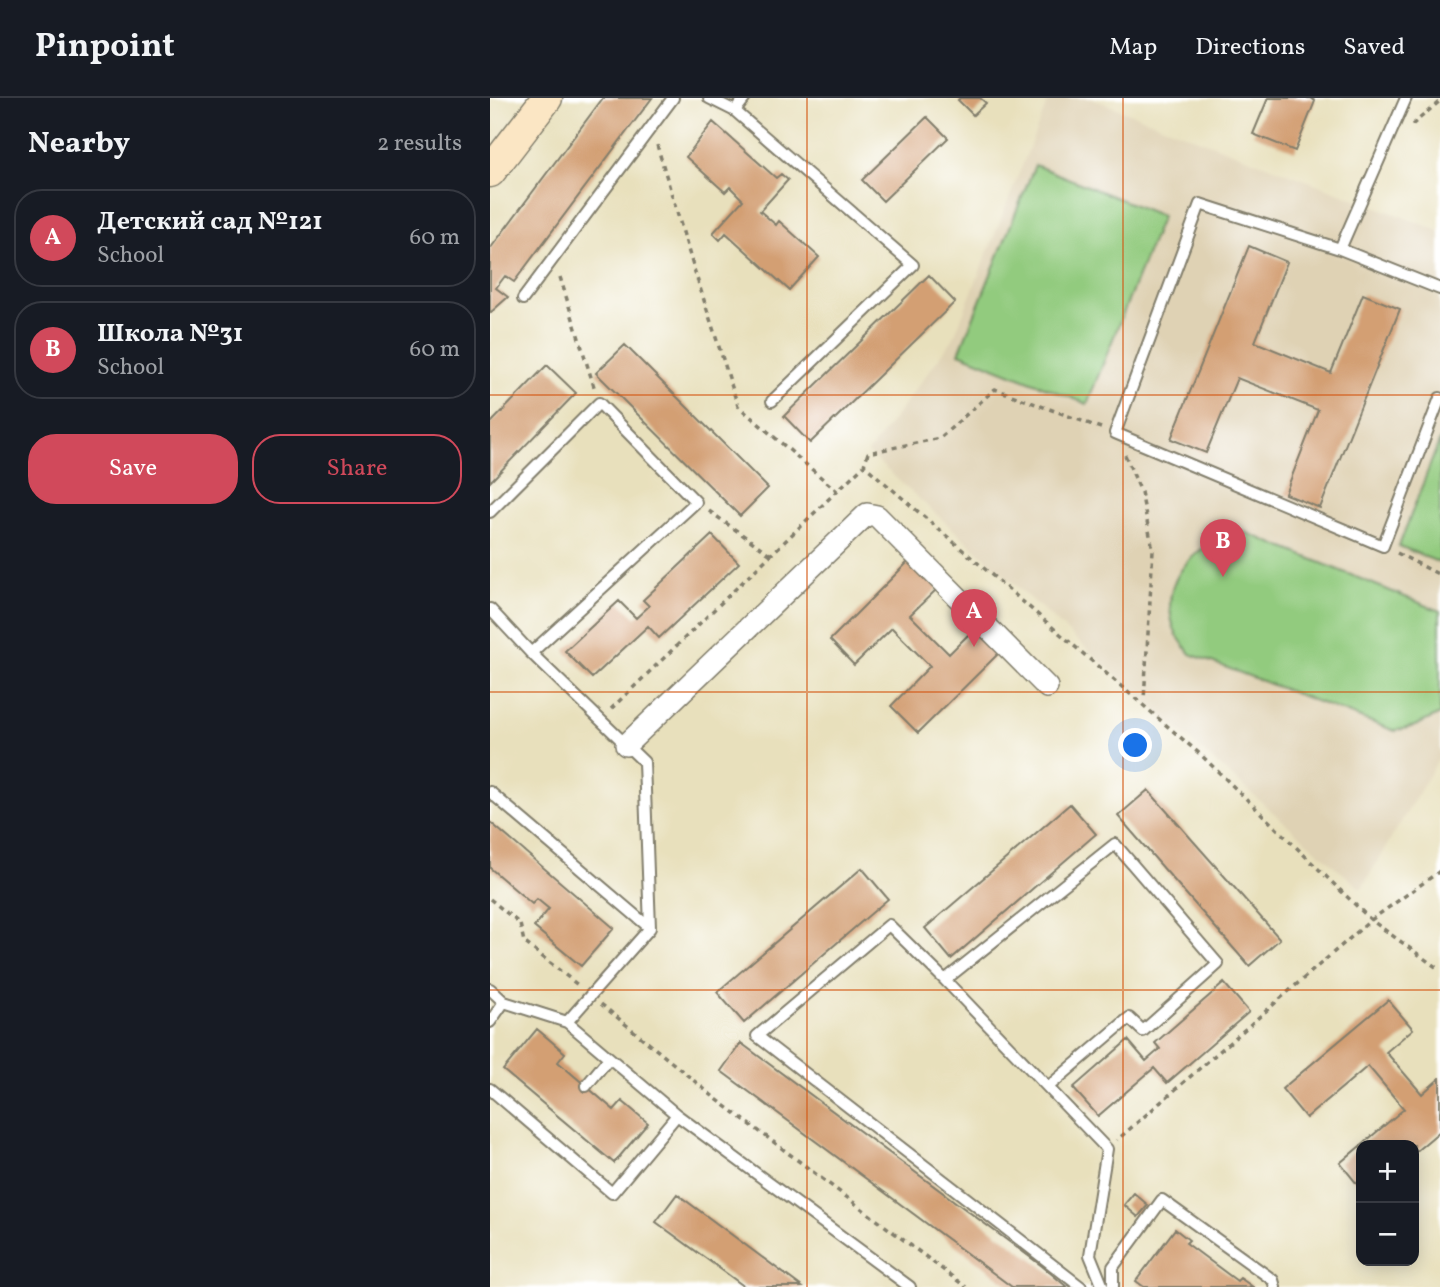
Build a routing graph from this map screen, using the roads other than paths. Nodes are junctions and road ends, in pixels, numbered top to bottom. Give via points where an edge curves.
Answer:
1 (547, 98) edge
2 (673, 98) edge
3 (709, 98) edge
4 (745, 98) edge
5 (1406, 98) edge
6 (735, 111) junction
7 (490, 172) edge
8 (1340, 249) junction
9 (1440, 289) edge
10 (523, 299) dead end
11 (1440, 398) edge
12 (772, 401) dead end
13 (490, 512) edge
14 (490, 609) edge
15 (531, 653) junction
16 (1047, 687) dead end
17 (626, 745) junction
18 (490, 792) edge
19 (650, 928) junction
20 (945, 979) junction
21 (490, 989) edge
22 (504, 1002) junction
23 (490, 1022) edge
24 (567, 1022) junction
25 (609, 1058) junction
26 (586, 1086) dead end
27 (1048, 1087) junction
28 (490, 1089) edge
29 (677, 1115) junction
30 (910, 1287) edge
31 (1081, 1287) edge
32 (1103, 1287) edge
33 (1113, 1287) edge
34 (1275, 1287) edge

1 - 7 street
2 - 10 lane
3 - 6 lane
4 - 6 lane
5 - 8 lane
6 - 12 lane via 913,264
8 - 9 lane
8 - 11 lane via 1200,204 1115,433 1383,546
13 - 15 lane via 599,404 696,502
14 - 15 lane
15 - 17 lane
16 - 17 street via 877,516 867,514
17 - 19 lane via 644,762
18 - 19 lane
19 - 24 lane
20 - 27 lane
20 - 27 lane via 1115,844 1218,964 1143,1031 1129,1017
20 - 31 lane via 889,925 757,1036
21 - 22 lane
22 - 23 lane
22 - 24 lane
24 - 25 lane
25 - 26 lane
25 - 29 lane
27 - 32 lane via 1107,1149 1090,1255
28 - 29 lane via 612,1193
29 - 30 lane
33 - 34 lane via 1113,1267 1161,1200 1273,1280

